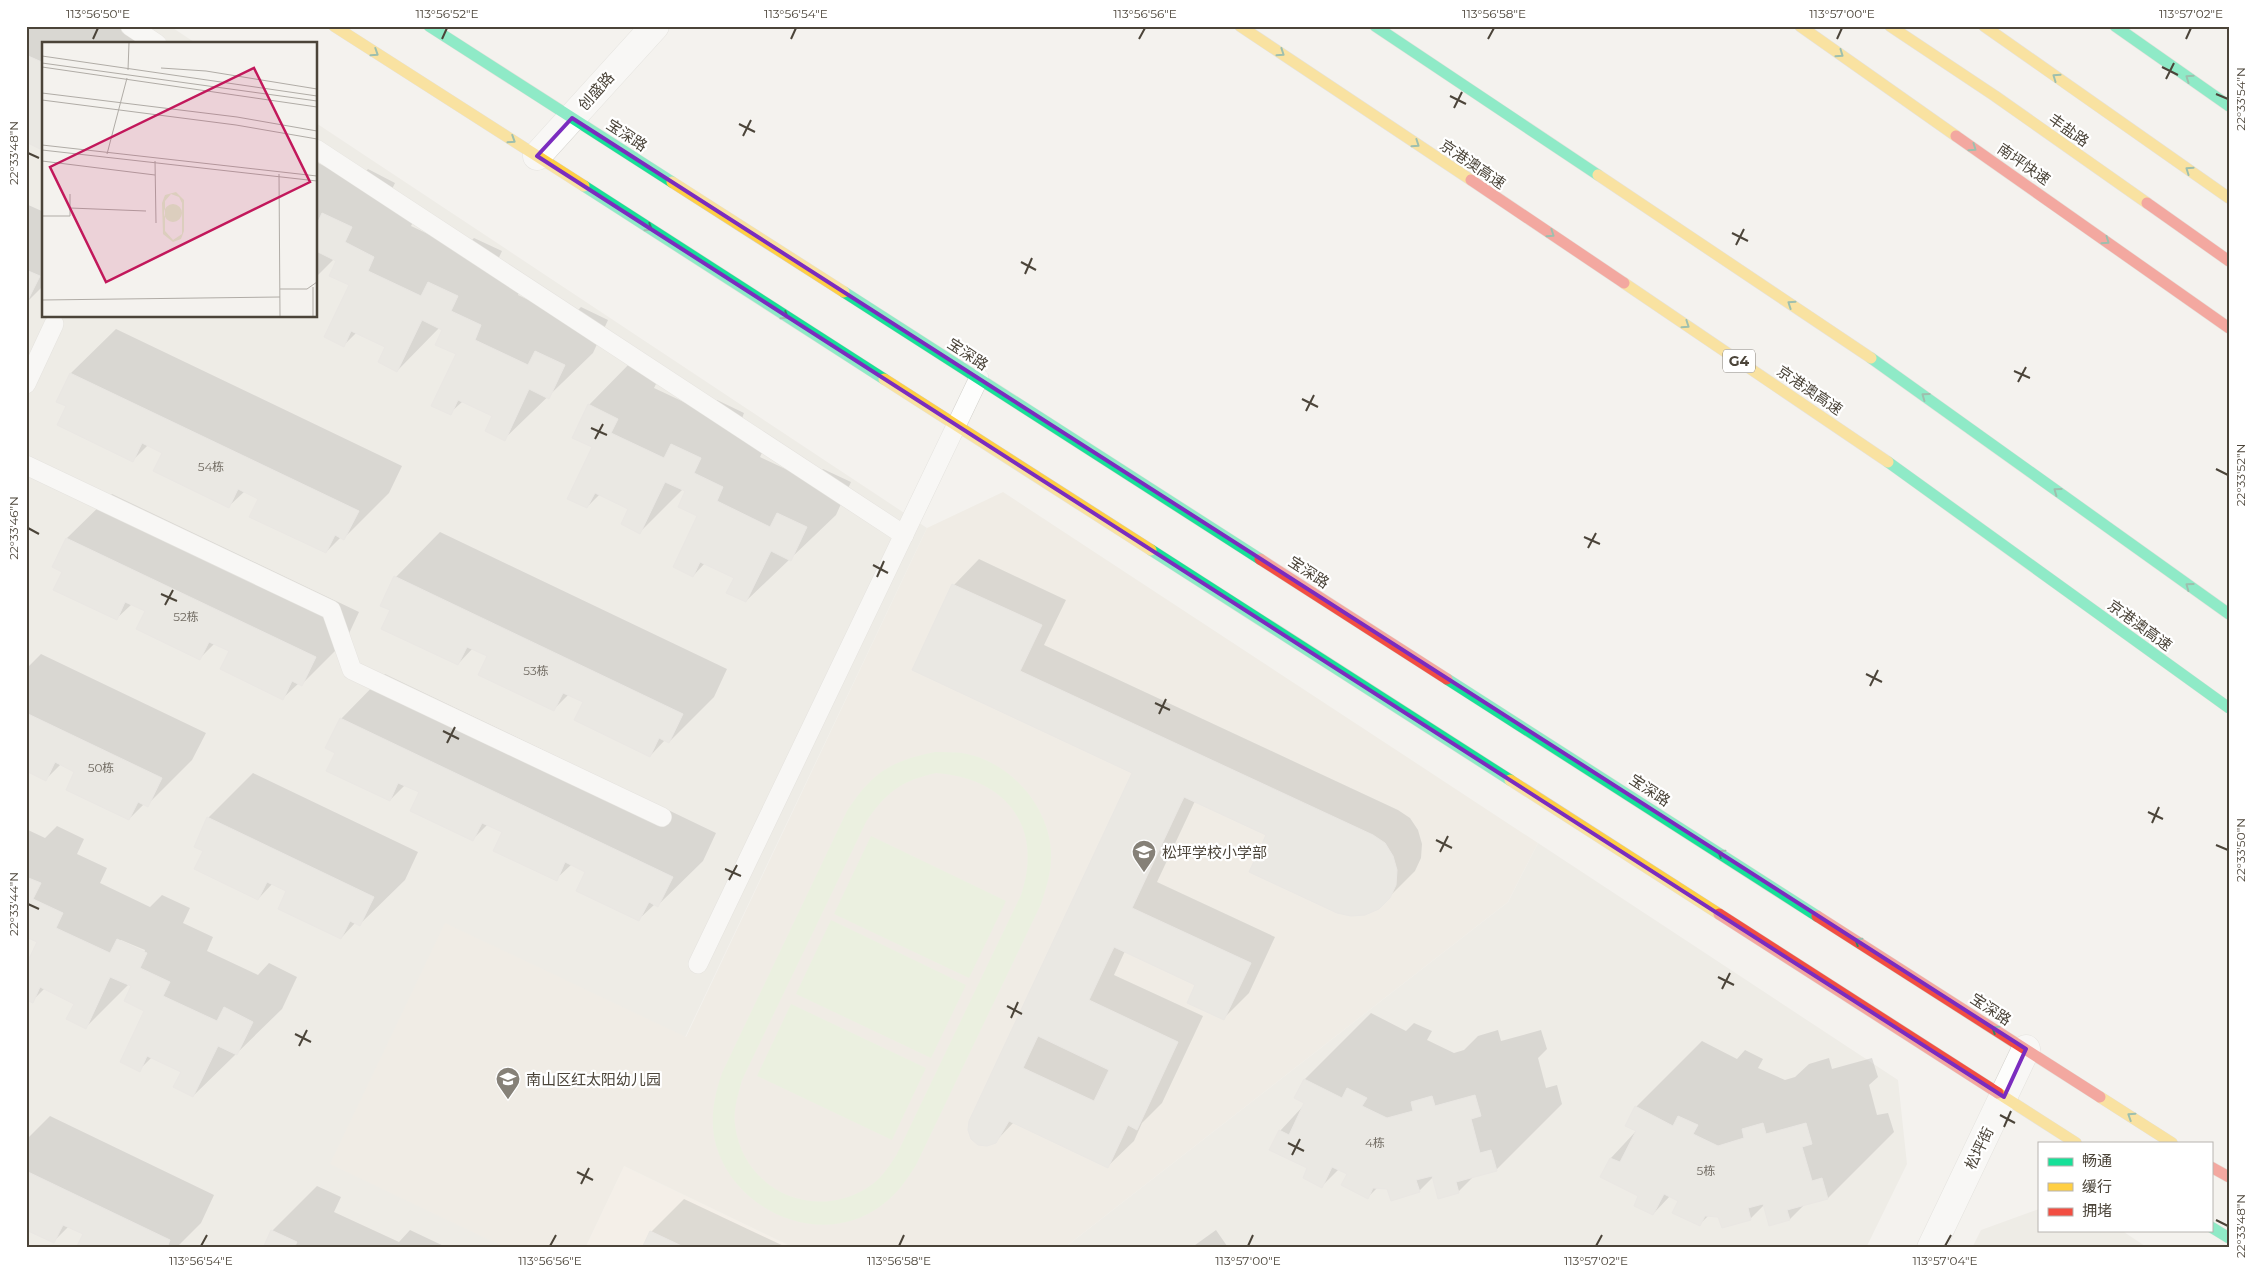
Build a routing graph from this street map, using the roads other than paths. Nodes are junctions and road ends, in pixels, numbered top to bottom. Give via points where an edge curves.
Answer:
1 (130, 26) edge
2 (334, 26) edge
3 (429, 26) edge
4 (655, 26) edge
5 (1240, 26) edge
6 (1374, 26) edge
7 (1800, 26) edge
8 (1890, 26) edge
9 (1984, 26) edge
10 (2114, 26) edge
11 (154, 42) edge
12 (2229, 106) edge
13 (572, 118) junction
14 (318, 150) edge
15 (537, 156) junction
16 (2229, 198) edge
17 (2229, 261) edge
18 (54, 324) dead end
19 (2229, 328) edge
20 (979, 378) junction
21 (26, 384) edge
22 (956, 426) junction
23 (26, 464) edge
24 (904, 535) junction
25 (2229, 614) edge
26 (2229, 708) edge
27 (662, 817) dead end
28 (698, 964) dead end
29 (2026, 1049) junction
30 (2004, 1097) junction
31 (2074, 1142) edge
32 (2170, 1142) edge
33 (2212, 1168) edge
34 (2229, 1177) edge
35 (2212, 1228) edge
36 (2229, 1238) edge
37 (1931, 1248) edge

1 - 11 lane
2 -> 15 main road
3 - 13 main road, 宝深路
4 - 13 street, 创盛路
5 -> 26 main road, 京港澳高速 / G4 via 1850,435
25 -> 6 main road via 1886,368
7 -> 19 main road, 南坪快速
8 - 17 main road, 丰盐路
16 -> 9 main road
12 -> 10 main road
13 - 15 street, 创盛路
13 - 20 main road, 宝深路
14 - 24 lane
15 -> 22 main road
18 - 21 lane
20 - 22 lane
29 -> 20 main road, 宝深路
22 - 24 lane
22 - 30 main road
23 - 27 lane via 331,610 352,670
24 - 28 lane
29 - 30 street, 松坪街
32 -> 29 main road, 宝深路
30 - 31 main road
30 - 37 street, 松坪街
33 - 34 main road
35 - 36 main road

